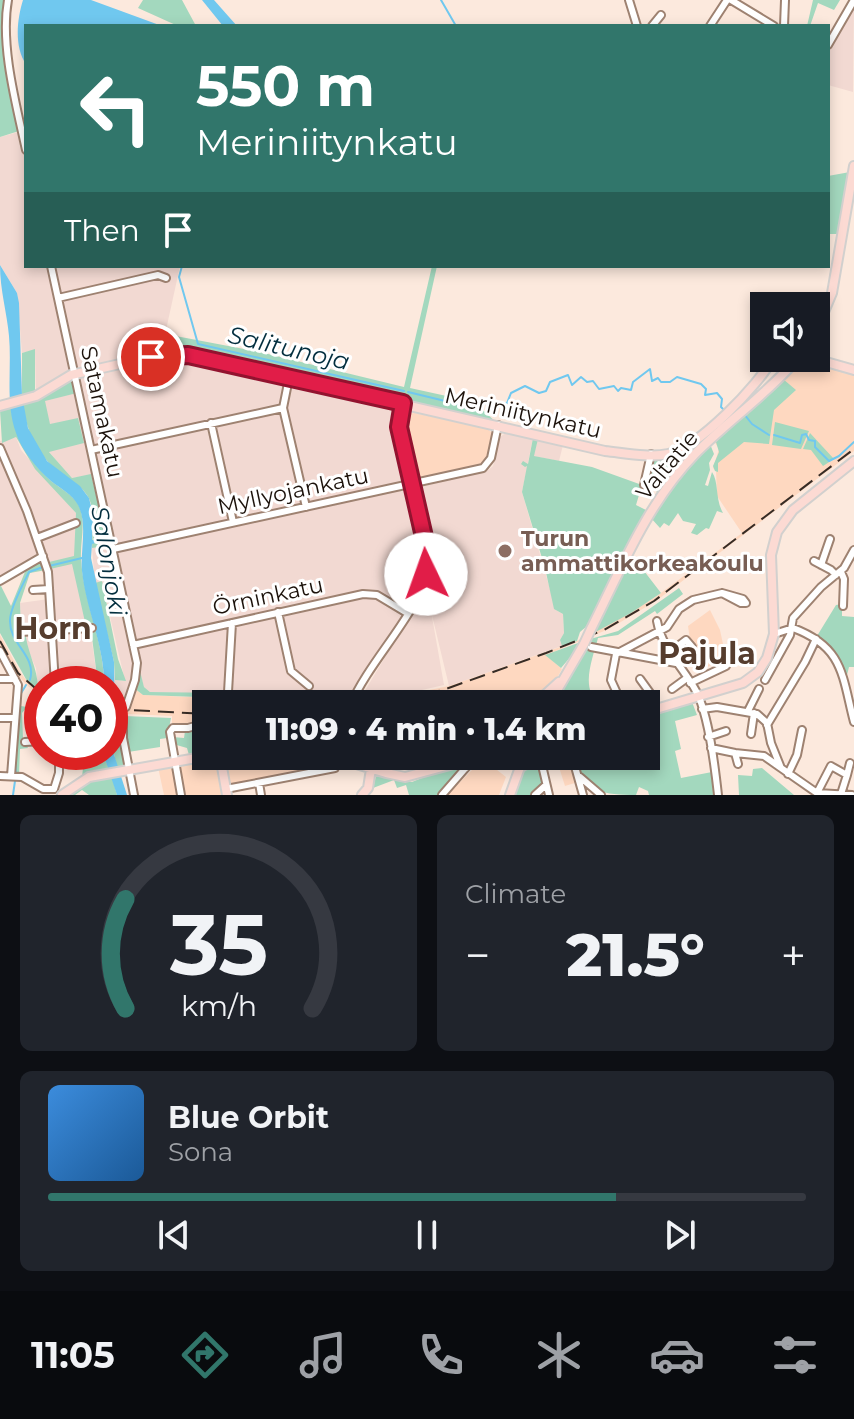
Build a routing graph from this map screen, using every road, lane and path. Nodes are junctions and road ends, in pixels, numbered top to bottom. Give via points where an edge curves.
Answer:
1 (8, 0) edge
2 (629, 0) edge
3 (729, 0) edge
4 (785, 0) edge
5 (854, 0) edge
6 (661, 15) dead end
7 (636, 24) edge
8 (654, 24) edge
9 (711, 24) edge
10 (771, 24) edge
11 (784, 24) edge
12 (830, 42) edge
13 (24, 141) edge
14 (854, 166) edge
15 (51, 268) edge
16 (166, 278) dead end
17 (58, 298) junction
18 (830, 306) edge
19 (830, 362) edge
20 (854, 369) edge
21 (764, 372) edge
22 (786, 372) edge
23 (75, 374) junction
24 (289, 378) junction
25 (403, 403) junction
26 (2, 405) edge
27 (283, 408) junction
28 (211, 423) junction
29 (498, 425) junction
30 (0, 448) edge
31 (91, 450) junction
32 (651, 454) junction
33 (854, 461) edge
34 (412, 483) junction
35 (644, 485) dead end
36 (306, 507) junction
37 (233, 522) junction
38 (76, 523) dead end
39 (37, 538) junction
40 (830, 539) dead end
41 (113, 549) junction
42 (854, 550) edge
43 (43, 556) junction
44 (814, 561) dead end
45 (851, 563) edge
46 (821, 565) junction
47 (838, 574) junction
48 (0, 581) edge
49 (844, 585) junction
50 (854, 587) edge
51 (49, 589) junction
52 (33, 590) dead end
53 (722, 593) dead end
54 (843, 606) dead end
55 (278, 612) junction
56 (407, 613) junction
57 (657, 621) dead end
58 (232, 623) junction
59 (92, 628) dead end
60 (790, 628) junction
61 (52, 630) junction
62 (659, 631) junction
63 (20, 632) dead end
64 (774, 634) junction
65 (816, 639) junction
66 (133, 645) junction
67 (588, 645) junction
68 (692, 647) dead end
69 (0, 651) edge
70 (618, 652) junction
71 (669, 653) junction
72 (676, 663) junction
73 (54, 666) edge
74 (726, 666) dead end
75 (570, 669) junction
76 (600, 672) dead end
77 (611, 673) junction
78 (0, 679) edge
79 (15, 679) junction
80 (640, 679) dead end
81 (765, 680) dead end
82 (689, 681) junction
83 (309, 686) dead end
84 (672, 689) dead end
85 (759, 689) dead end
86 (228, 690) edge
87 (358, 690) edge
88 (549, 690) edge
89 (557, 690) edge
90 (614, 690) edge
91 (648, 690) edge
92 (698, 697) junction
93 (128, 700) edge
94 (660, 708) edge
95 (702, 709) junction
96 (751, 712) junction
97 (0, 718) edge
98 (14, 718) junction
99 (854, 722) edge
100 (767, 725) junction
101 (192, 727) edge
102 (802, 730) dead end
103 (726, 731) dead end
104 (751, 734) dead end
105 (708, 737) junction
106 (711, 748) junction
107 (735, 753) junction
108 (192, 757) edge
109 (174, 761) junction
110 (822, 762) dead end
111 (850, 763) dead end
112 (738, 764) dead end
113 (831, 766) junction
114 (781, 768) junction
115 (128, 769) edge
116 (59, 770) edge
117 (124, 770) joint
118 (223, 770) edge
119 (325, 770) edge
120 (373, 770) edge
121 (378, 770) edge
122 (430, 770) edge
123 (460, 770) edge
124 (523, 770) edge
125 (535, 770) edge
126 (576, 770) edge
127 (578, 775) junction
128 (789, 775) junction
129 (847, 775) junction
130 (0, 776) edge
131 (14, 776) junction
132 (259, 783) junction
133 (546, 785) junction
134 (227, 792) edge
135 (60, 793) edge
136 (817, 793) edge
137 (134, 794) edge
138 (841, 794) edge
139 (181, 795) edge
140 (261, 795) edge
141 (364, 795) edge
142 (442, 795) edge
143 (510, 795) edge
144 (535, 795) edge
145 (549, 795) edge
146 (583, 795) edge
147 (601, 795) edge
148 (718, 795) edge
149 (852, 795) edge

1 - 13 street via 4,49
2 - 7 street
3 - 9 street
3 - 10 street
4 - 11 street
5 - 12 street
6 - 8 street
14 - 18 main road
15 - 17 street, Satamakatu
16 - 17 street via 158,275
17 - 23 street, Satamakatu
19 - 20 main road
21 - 32 main road, Meriniitynkatu via 752,389 688,446 670,454
22 - 67 main road, Valtatie, bridge via 694,455 664,491 635,539
23 - 24 main road, Meriniitynkatu via 173,355
23 - 26 main road, Meriniitynkatu via 36,396
23 - 31 street, Satamakatu
24 - 25 main road, Meriniitynkatu
24 - 27 street
25 - 29 main road, Meriniitynkatu
25 - 34 street via 399,427
27 - 28 street
27 - 36 street
28 - 31 street
28 - 37 street
29 - 32 main road, Meriniitynkatu via 605,451
29 - 34 street, Myllyojankatu via 491,458 483,468
30 - 39 street
31 - 41 street, Satamakatu
32 - 35 street
33 - 64 main road via 793,510 777,532 771,555
34 - 36 street, Myllyojankatu
34 - 56 street via 427,561 421,588
36 - 37 street, Myllyojankatu
37 - 41 street, Myllyojankatu
38 - 39 street
39 - 43 street
40 - 46 street
41 - 66 street, Satamakatu
42 - 45 street
43 - 48 street
43 - 51 street
44 - 46 street
45 - 47 street
46 - 47 street
47 - 49 street
47 - 60 street via 793,618
49 - 50 street
49 - 54 street
51 - 52 street
51 - 61 street
53 - 62 street via 693,600
55 - 56 street, Örninkatu via 371,593
55 - 58 street, Örninkatu
55 - 83 street via 291,671
56 - 87 street
57 - 62 street
58 - 66 street, Örninkatu
58 - 86 street
59 - 61 street
60 - 64 street
60 - 65 street
60 - 81 street
61 - 63 street
61 - 73 street
62 - 70 street
62 - 71 street
64 - 92 main road via 767,658 752,678
65 - 99 street via 828,647 837,664
65 - 100 street
66 - 93 street, Satamakatu via 137,671
67 - 70 street
67 - 75 main road, Valtatie
68 - 71 street via 686,640
69 - 79 street
70 - 72 street
70 - 77 street
71 - 72 street
72 - 82 street
74 - 82 street
75 - 88 main road
75 - 89 main road, Valtatie
76 - 77 street
77 - 90 street
78 - 79 street
79 - 98 street
80 - 91 street
82 - 84 street
82 - 92 street
85 - 96 street
92 - 94 main road
92 - 95 street
95 - 96 street
95 - 105 street
96 - 100 street
96 - 104 street
97 - 98 street
98 - 131 street
100 - 114 street
101 - 109 street via 171,729
102 - 128 street
103 - 105 street
105 - 106 street
106 - 107 street
106 - 148 street
107 - 112 street
107 - 114 street via 764,756
108 - 109 main road
109 - 115 main road
109 - 139 street
110 - 113 street
111 - 129 street
113 - 129 street
113 - 136 street
114 - 128 street
116 - 135 street
117 - 135 main road
117 - 137 street
118 - 134 main road
119 - 132 street
120 - 141 main road via 371,789
121 - 122 main road via 395,776
123 - 142 street
124 - 143 main road
125 - 133 street
126 - 127 street
127 - 146 street
127 - 147 street
128 - 136 street
129 - 138 street
130 - 131 street
131 - 135 street
132 - 134 street
132 - 140 street
133 - 144 street
133 - 145 street
136 - 138 street
138 - 149 street

